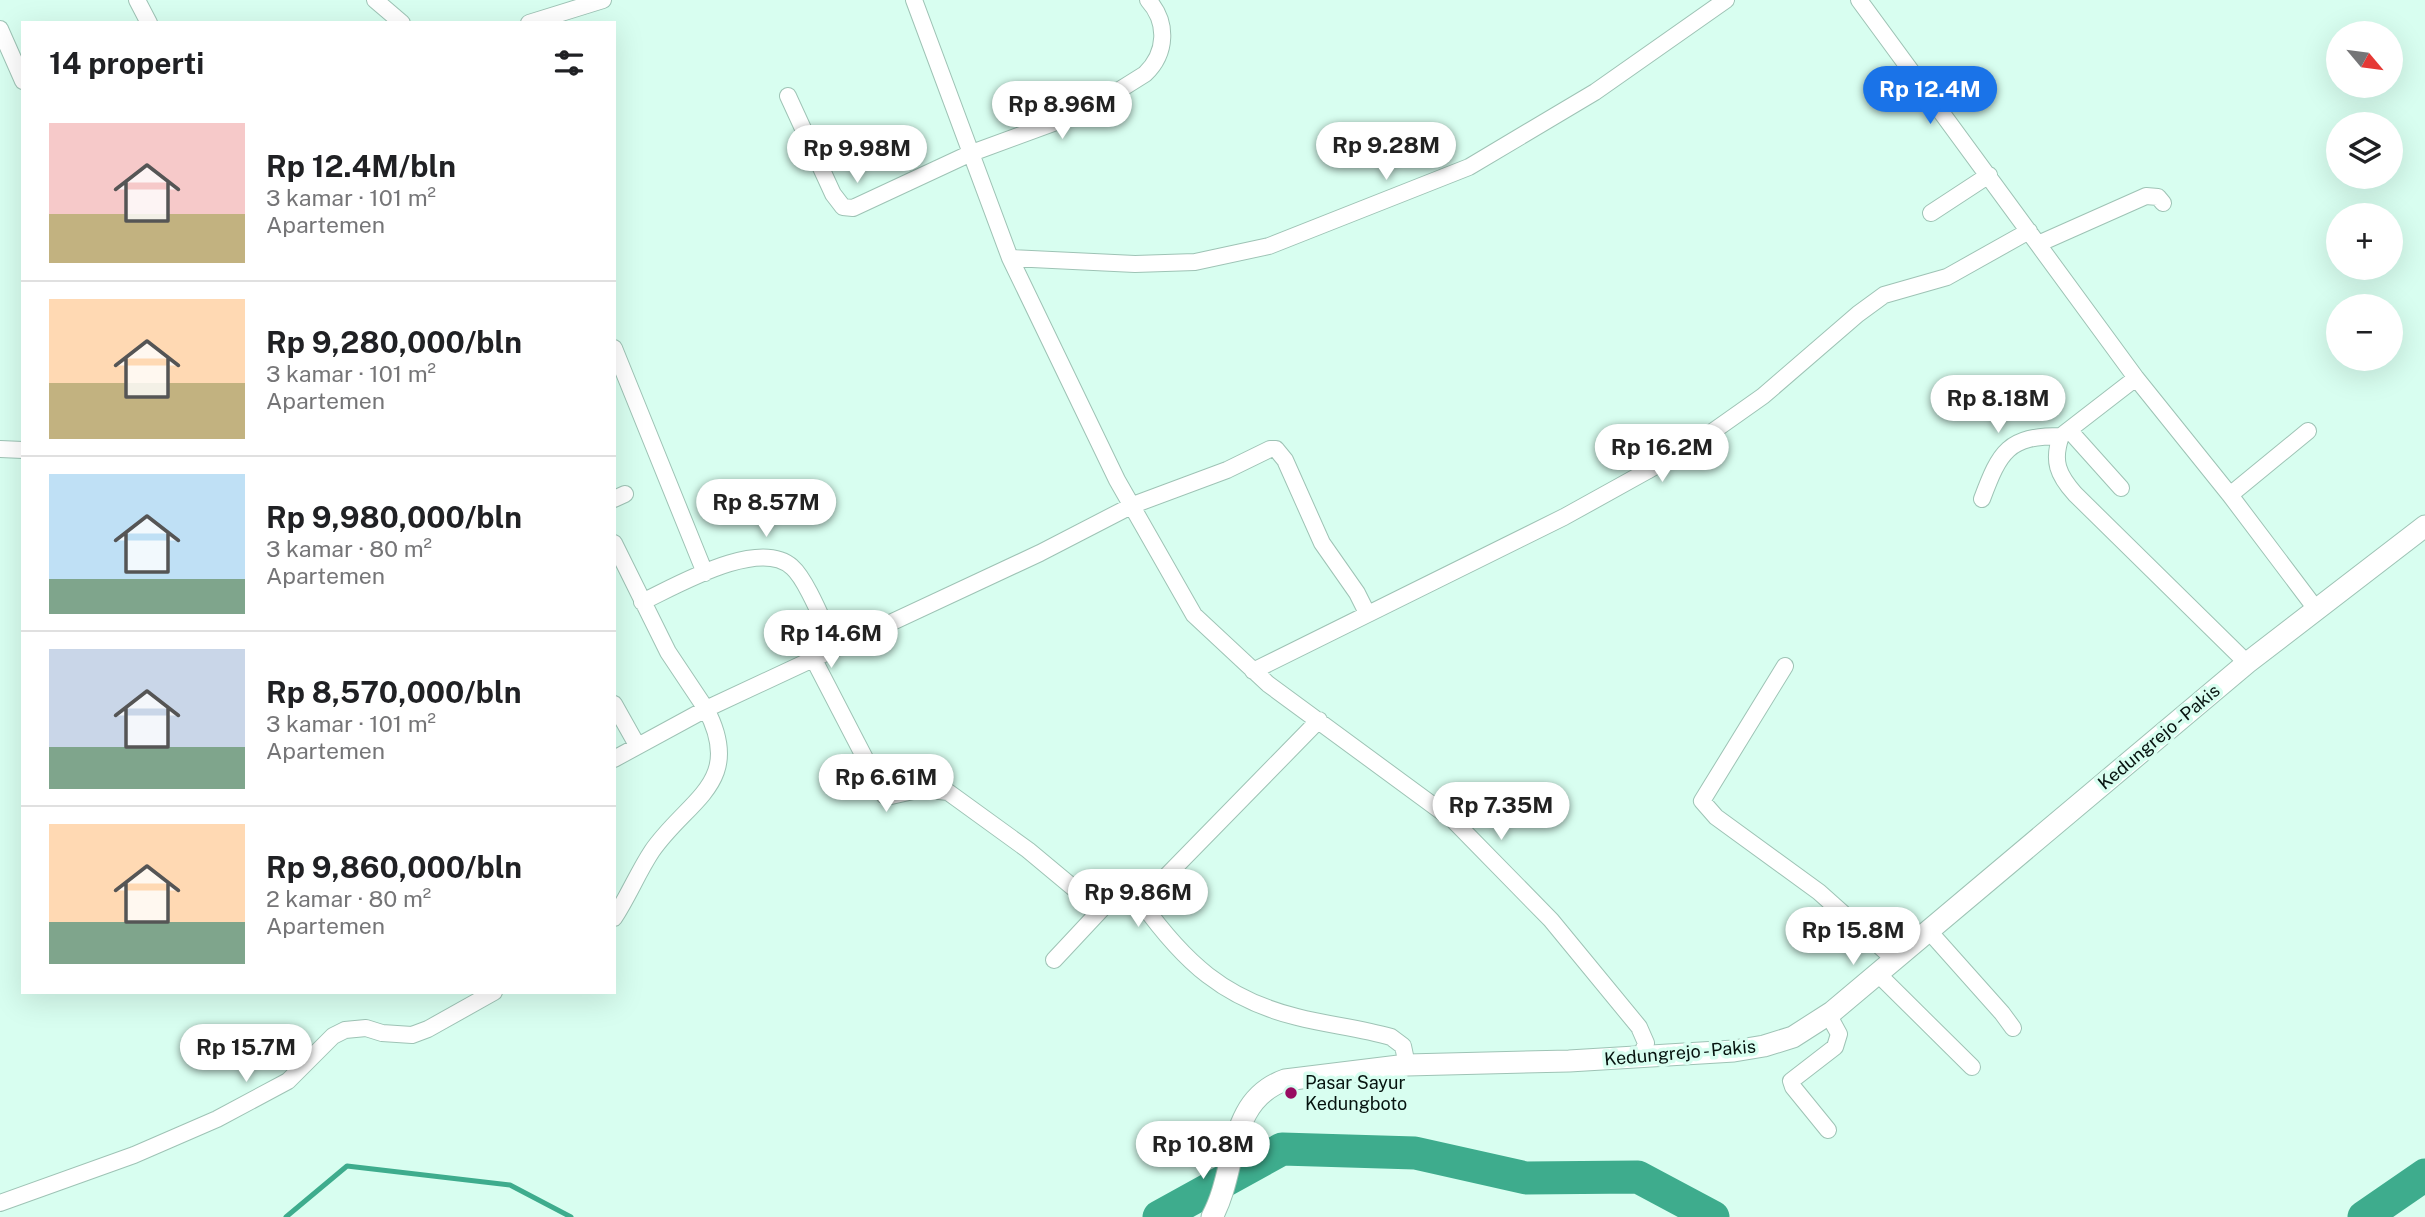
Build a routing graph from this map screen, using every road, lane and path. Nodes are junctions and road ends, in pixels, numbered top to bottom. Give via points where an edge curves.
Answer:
1 (137, 0) edge
2 (375, 0) edge
3 (603, 0) edge
4 (914, 0) edge
5 (1148, 0) edge
6 (1726, 0) edge
7 (1859, 0) edge
8 (148, 21) edge
9 (400, 21) edge
10 (535, 21) edge
11 (0, 29) edge
12 (21, 76) edge
13 (788, 96) dead end
14 (970, 154) junction
15 (1989, 175) junction
16 (2163, 204) dead end
17 (1931, 213) dead end
18 (2033, 237) junction
19 (1010, 258) junction
20 (616, 353) edge
21 (2136, 378) junction
22 (2308, 430) dead end
23 (2065, 433) junction
24 (0, 449) edge
25 (21, 450) edge
26 (2121, 488) dead end
27 (2230, 495) junction
28 (1982, 499) dead end
29 (1133, 505) junction
30 (2425, 526) edge
31 (616, 547) edge
32 (705, 573) junction
33 (642, 602) junction
34 (2316, 609) junction
35 (1367, 613) junction
36 (835, 647) junction
37 (813, 659) junction
38 (2247, 663) junction
39 (1785, 666) dead end
40 (1260, 676) junction
41 (616, 708) edge
42 (706, 709) junction
43 (1319, 720) junction
44 (637, 745) junction
45 (616, 757) edge
46 (1141, 902) junction
47 (1100, 910) junction
48 (616, 914) edge
49 (1928, 930) junction
50 (1894, 959) junction
51 (1054, 960) dead end
52 (1878, 974) junction
53 (490, 994) edge
54 (1828, 1014) junction
55 (2013, 1028) dead end
56 (1641, 1056) junction
57 (1407, 1065) junction
58 (1972, 1068) dead end
59 (1828, 1130) dead end
60 (0, 1203) edge
61 (1215, 1213) edge

1 - 8 street
2 - 9 street
3 - 10 street
4 - 14 street
5 - 14 street via 1160,15 1162,45 1145,74 1086,111
6 - 19 street via 1595,92 1469,167 1269,246 1195,262
7 - 15 street
11 - 12 street
13 - 14 street via 843,207 853,208
14 - 19 street
15 - 17 street
15 - 18 street
16 - 18 street via 2146,196
18 - 21 street
18 - 35 street via 1947,277 1884,295 1763,396 1705,437 1564,517
19 - 29 street
20 - 32 street
21 - 23 street
21 - 27 street
22 - 27 street
23 - 26 street
23 - 28 street via 2034,436 2015,444 1998,465
23 - 38 street via 2056,458 2063,480
24 - 25 street
27 - 34 street
29 - 35 street via 1276,449 1303,495 1322,543
29 - 36 street via 1040,554
29 - 40 street via 1194,615
30 - 34 main road, Kedungrejo - Pakis
31 - 33 street
32 - 33 street
32 - 36 street via 760,556 780,559 801,579
33 - 42 street
34 - 38 main road, Kedungrejo - Pakis
35 - 40 street
36 - 37 street
37 - 42 street
37 - 47 street via 884,795 922,789 948,792
38 - 49 main road, Kedungrejo - Pakis
39 - 50 street via 1702,801 1716,817 1819,892
40 - 43 street
41 - 44 street
42 - 44 street
42 - 48 street via 719,739 721,762 707,789 652,851
43 - 46 street
43 - 56 street via 1453,820 1525,892 1639,1027 1646,1043
44 - 45 street
46 - 47 street via 1126,883
46 - 57 street via 1163,933 1224,989 1297,1017 1391,1037 1403,1046
47 - 51 street
49 - 50 main road, Kedungrejo - Pakis
49 - 55 street
50 - 52 main road, Kedungrejo - Pakis
52 - 54 main road, Kedungrejo - Pakis
52 - 58 street
53 - 60 street via 412,1035 366,1028 345,1030 333,1036 288,1081 217,1119 134,1155
54 - 56 main road, Kedungrejo - Pakis via 1793,1037 1764,1046 1704,1055
54 - 59 street via 1839,1034 1835,1047 1791,1081
56 - 57 main road, Kedungrejo - Pakis
57 - 61 main road, Kedungrejo - Pakis via 1304,1076 1269,1086 1243,1120

